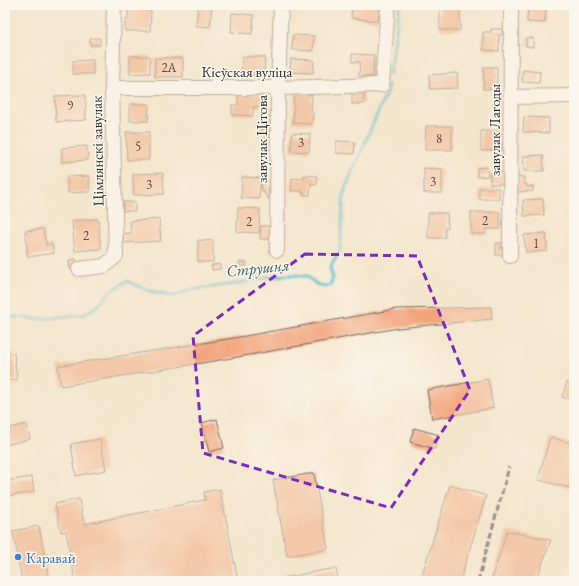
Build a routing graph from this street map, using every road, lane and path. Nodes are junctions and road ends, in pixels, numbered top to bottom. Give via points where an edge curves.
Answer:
1 (114, 5) edge
2 (281, 5) edge
3 (388, 5) edge
4 (511, 5) edge
5 (112, 88) junction
6 (278, 88) junction
7 (574, 96) edge
8 (511, 97) junction
9 (277, 250) dead end
10 (510, 256) dead end
11 (79, 269) dead end

1 - 5 street, Цімлянскі завулак
2 - 6 street, завулак Цітова
3 - 6 street, Кіеўская вуліца via 382,85
4 - 8 street, завулак Лагоды
5 - 6 street, Кіеўская вуліца
5 - 11 street, Цімлянскі завулак via 116,256 104,266
6 - 9 street, завулак Цітова
7 - 8 street
8 - 10 street, завулак Лагоды

